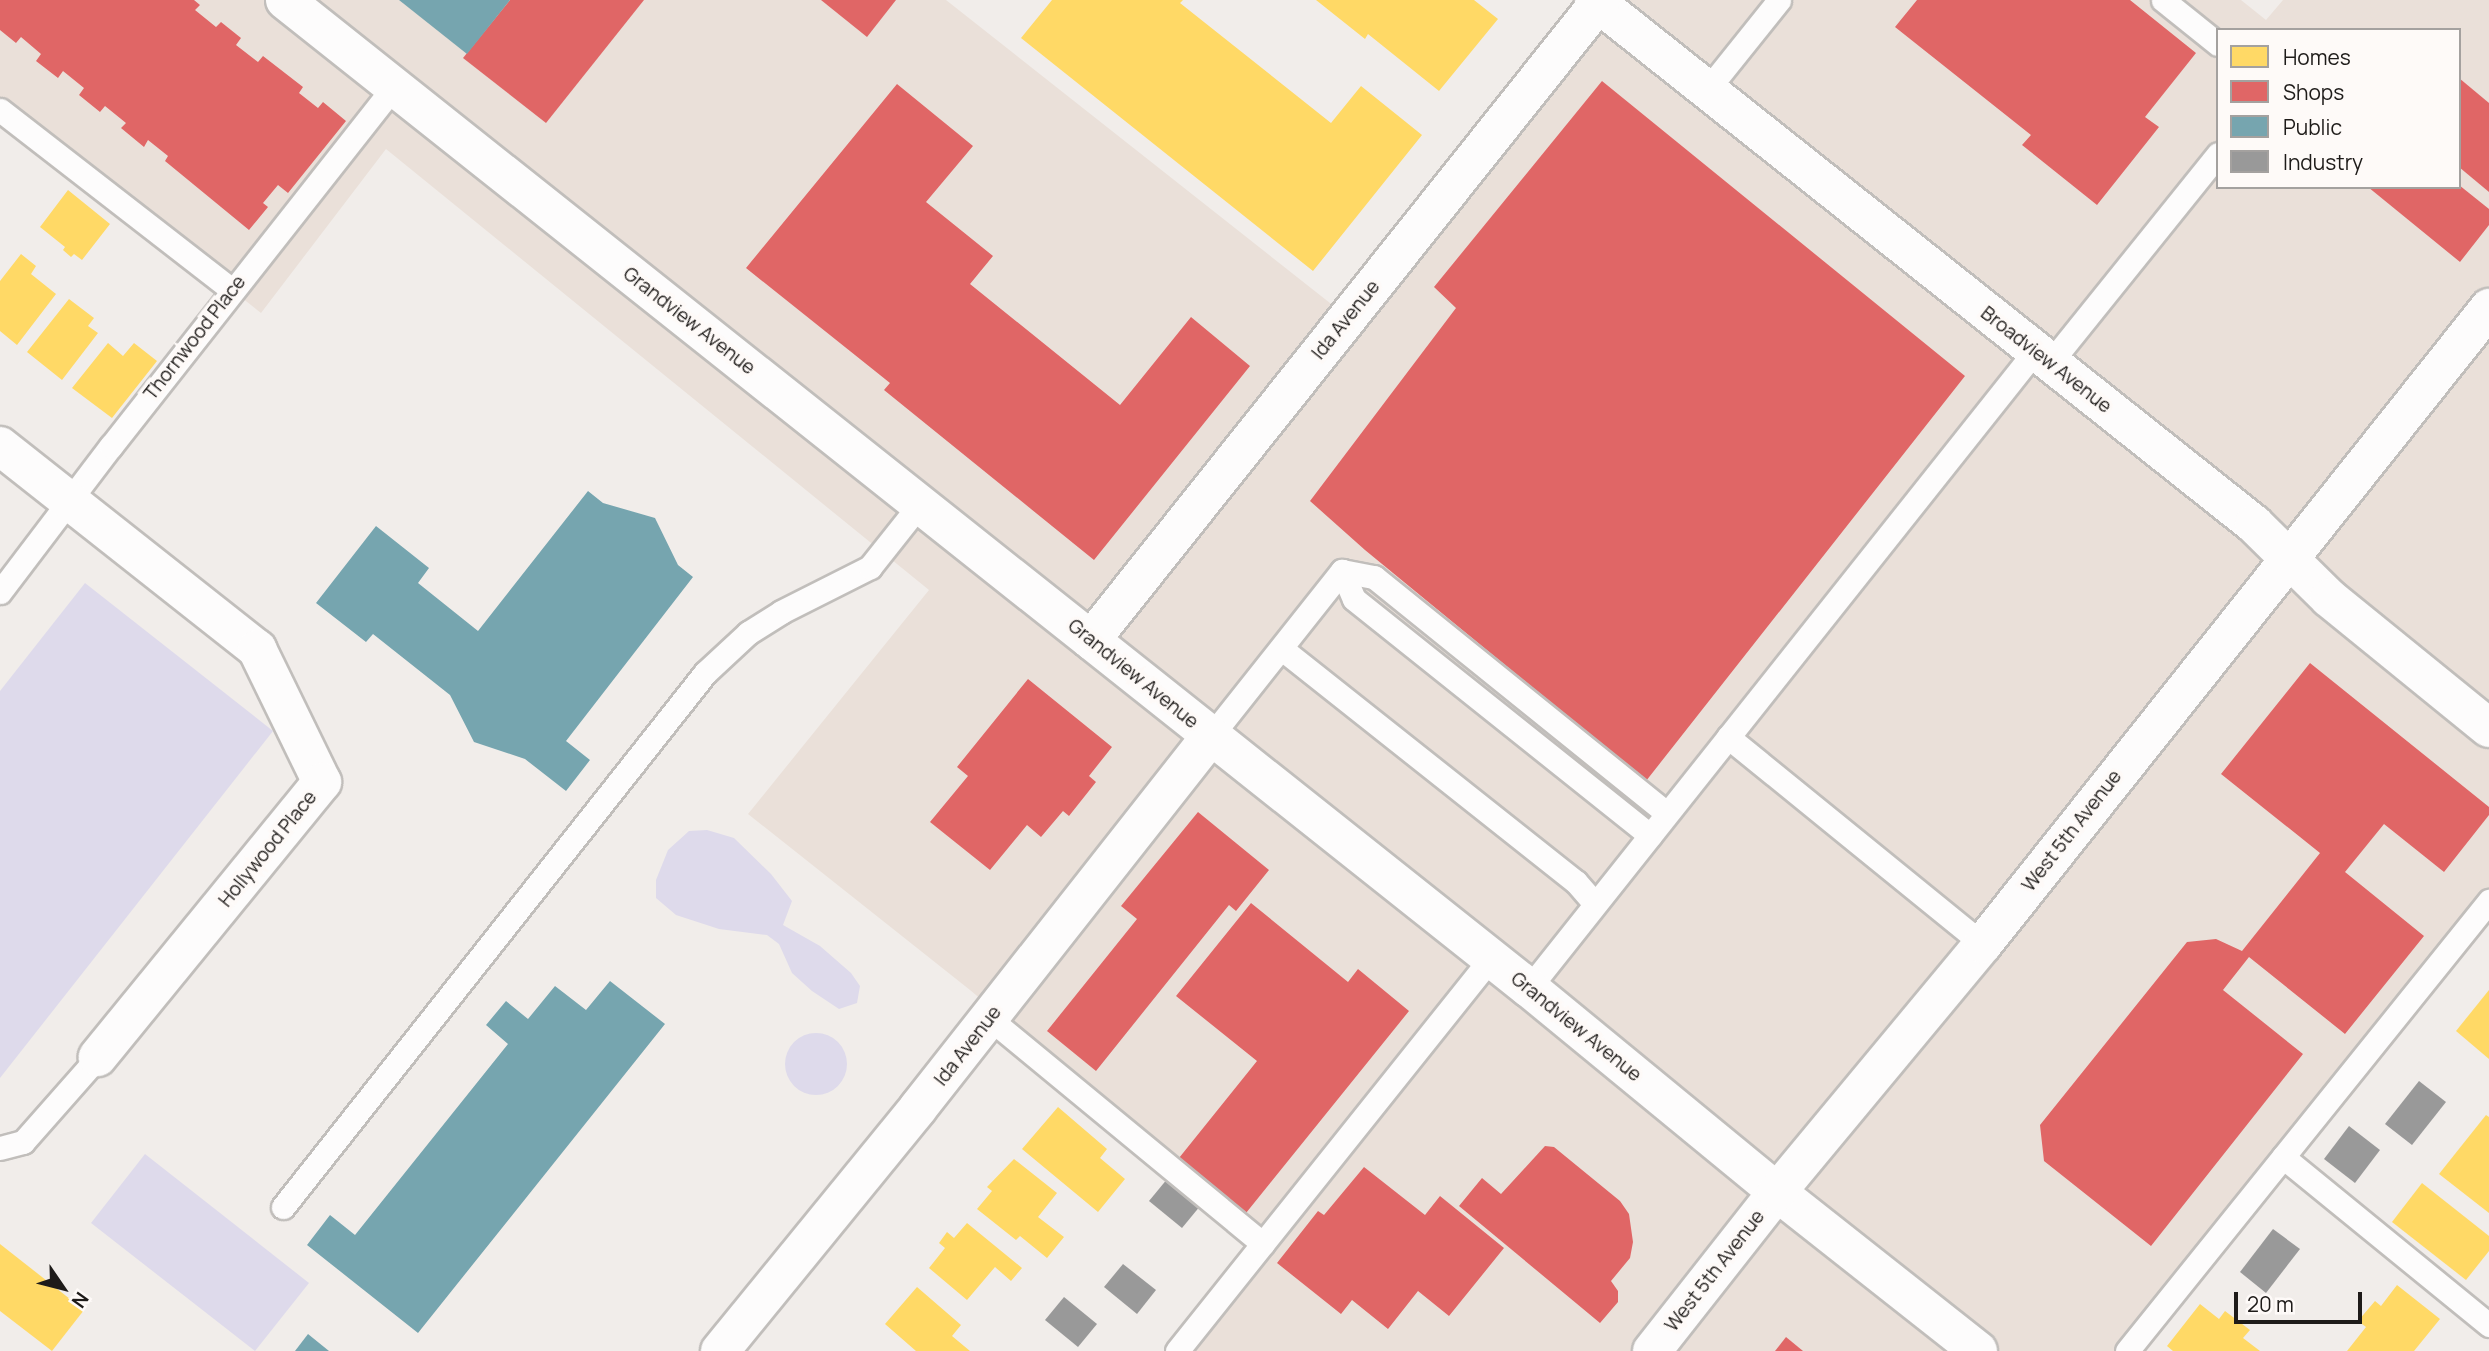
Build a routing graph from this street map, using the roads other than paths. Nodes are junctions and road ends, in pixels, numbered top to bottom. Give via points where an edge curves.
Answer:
1 (285, 0) edge
2 (1779, 0) edge
3 (2164, 0) edge
4 (1598, 1) edge
5 (2216, 42) edge
6 (394, 86) junction
7 (1707, 90) junction
8 (0, 110) edge
9 (2216, 156) edge
10 (232, 290) junction
11 (2489, 308) edge
12 (2042, 357) junction
13 (0, 446) edge
14 (70, 501) junction
15 (920, 504) junction
16 (2289, 559) junction
17 (1342, 571) junction
18 (0, 592) edge
19 (1091, 640) junction
20 (1282, 649) junction
21 (2489, 728) edge
22 (1212, 736) junction
23 (1728, 737) junction
24 (1667, 813) junction
25 (1650, 835) junction
26 (2489, 901) edge
27 (1595, 904) junction
28 (1983, 944) junction
29 (1491, 958) junction
30 (1529, 988) junction
31 (989, 1018) junction
32 (98, 1057) joint
33 (0, 1148) edge
34 (2283, 1157) junction
35 (1777, 1192) junction
36 (283, 1207) dead end
37 (1263, 1244) junction
38 (2489, 1325) edge
39 (720, 1351) edge
40 (1177, 1351) edge
41 (1652, 1351) edge
42 (1978, 1351) edge
43 (2127, 1351) edge

1 - 6 street, Grandview Avenue
2 - 7 lane
3 - 5 lane
4 - 7 street, Broadview Avenue
4 - 19 street, Ida Avenue
6 - 10 lane, Thornwood Place
6 - 15 street, Grandview Avenue
7 - 12 street, Broadview Avenue
8 - 10 lane
9 - 12 lane
10 - 14 lane, Thornwood Place
11 - 16 street, West 5th Avenue
12 - 16 street, Broadview Avenue via 2254,524
12 - 23 lane
13 - 14 street, Hollywood Place
14 - 18 lane, Thornwood Place
14 - 32 street, Hollywood Place via 257,649 322,782
15 - 19 street, Grandview Avenue
15 - 36 lane via 870,567 748,633 705,673
16 - 21 street, Broadview Avenue via 2329,598
16 - 28 street, West 5th Avenue
17 - 20 lane
17 - 24 lane via 1374,577
17 - 25 lane via 1354,600
19 - 22 street, Grandview Avenue
20 - 22 lane
20 - 27 lane via 1576,882
22 - 29 street, Grandview Avenue
22 - 31 street, Ida Avenue
23 - 24 lane
23 - 28 lane
24 - 25 lane
25 - 27 lane
26 - 34 lane
27 - 30 lane
28 - 35 street, West 5th Avenue
29 - 30 street, Grandview Avenue
29 - 37 lane
30 - 35 street, Grandview Avenue
31 - 37 lane
31 - 39 street, Ida Avenue
32 - 33 lane via 23,1142
34 - 38 lane
34 - 43 lane
35 - 41 street, West 5th Avenue
35 - 42 street, Grandview Avenue
37 - 40 lane

